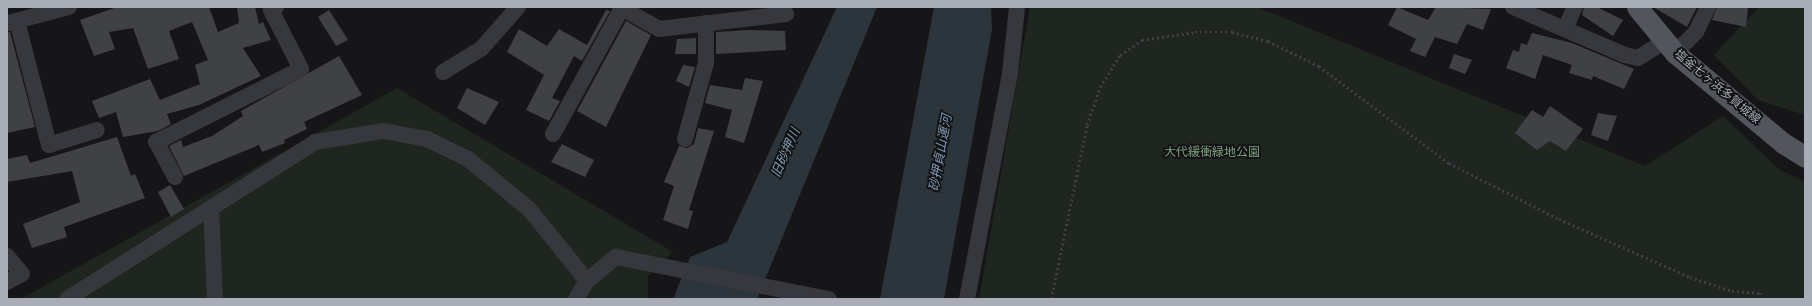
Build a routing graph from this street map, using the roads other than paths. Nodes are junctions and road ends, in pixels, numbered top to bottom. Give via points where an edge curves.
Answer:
1 (69, 7) edge
2 (276, 7) edge
3 (518, 7) edge
4 (1017, 7) edge
5 (1513, 7) edge
6 (1575, 7) edge
7 (1637, 7) edge
8 (1708, 7) edge
9 (621, 8) edge
10 (786, 14) dead end
11 (12, 22) edge
12 (706, 23) junction
13 (1565, 29) junction
14 (1670, 47) junction
15 (443, 72) dead end
16 (97, 130) dead end
17 (553, 134) dead end
18 (685, 139) dead end
19 (1805, 157) edge
20 (175, 177) dead end
21 (211, 208) junction
22 (7, 256) edge
23 (587, 281) junction
24 (7, 282) edge
25 (67, 299) edge
26 (215, 299) edge
27 (576, 299) edge
28 (829, 299) edge
29 (967, 299) edge

1 - 11 street
2 - 20 street via 271,10 301,69 156,142
3 - 15 street via 481,49
4 - 29 street via 1010,74
5 - 13 street
6 - 13 street
7 - 14 main road, 塩釜七ヶ浜多賀城線
8 - 14 street via 1696,32
9 - 12 street via 659,29
9 - 17 street
10 - 12 street
11 - 16 street via 49,145
12 - 18 street via 706,63
13 - 14 street via 1638,58
14 - 19 main road, 塩釜七ヶ浜多賀城線
21 - 23 street via 315,142 384,131 427,139 468,159 530,210
21 - 25 street
21 - 26 street
22 - 24 street via 22,274
23 - 27 street
23 - 28 street via 616,257

